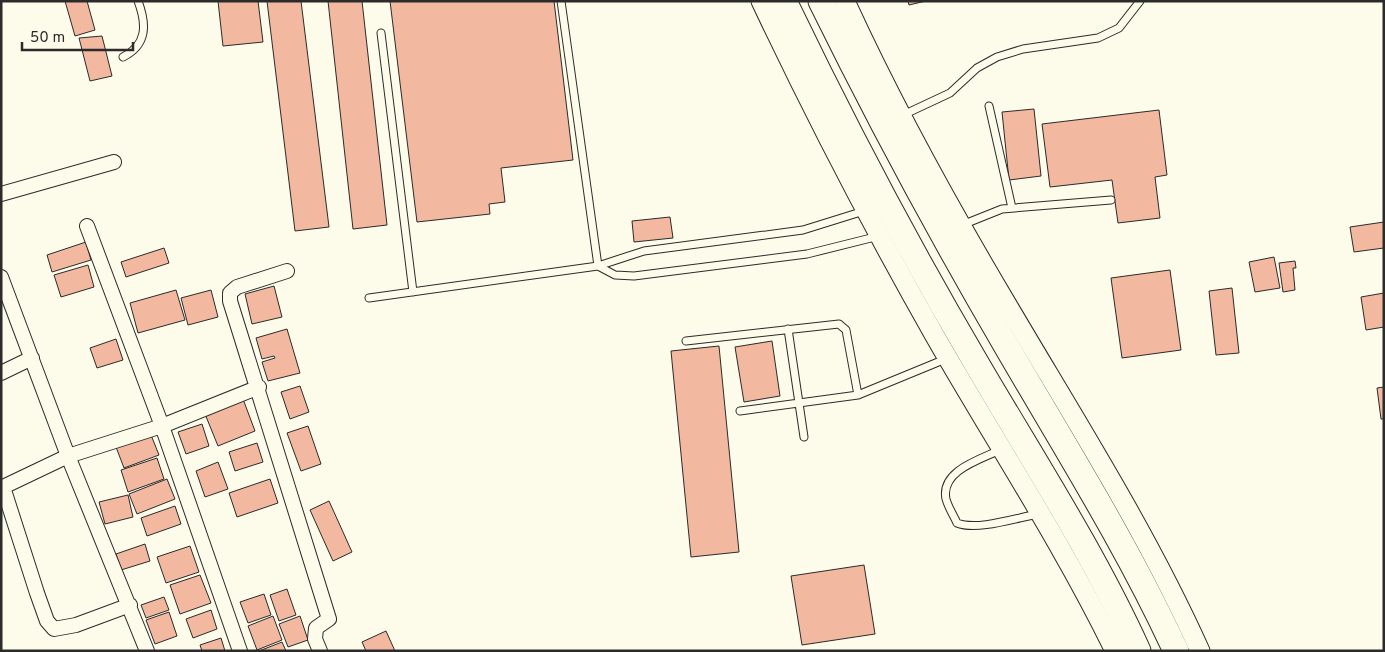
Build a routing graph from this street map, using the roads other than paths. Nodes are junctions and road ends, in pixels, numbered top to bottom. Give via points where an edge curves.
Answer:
1 (138, 1) edge
2 (560, 1) edge
3 (761, 1) edge
4 (784, 1) edge
5 (821, 1) edge
6 (845, 1) edge
7 (1140, 1) edge
8 (381, 33) dead end
9 (123, 57) dead end
10 (990, 106) dead end
11 (902, 115) junction
12 (114, 162) dead end
13 (1, 194) edge
14 (1111, 200) dead end
15 (1012, 208) junction
16 (866, 211) junction
17 (962, 225) junction
18 (87, 226) dead end
19 (879, 236) junction
20 (598, 266) junction
21 (287, 271) dead end
22 (1, 276) edge
23 (413, 292) junction
24 (369, 298) dead end
25 (788, 329) junction
26 (686, 341) dead end
27 (32, 358) junction
28 (948, 358) junction
29 (1, 373) edge
30 (259, 387) junction
31 (858, 395) junction
32 (799, 403) junction
33 (740, 412) dead end
34 (162, 426) junction
35 (804, 437) dead end
36 (1002, 448) junction
37 (68, 456) junction
38 (2, 485) edge
39 (1041, 513) junction
40 (130, 606) junction
41 (147, 651) edge
42 (240, 651) edge
43 (320, 651) edge
44 (1115, 651) edge
45 (1138, 651) edge
46 (1176, 651) edge
47 (1200, 651) edge

1 - 9 lane via 143,40 136,50
2 - 20 lane
3 - 16 street
4 - 45 highway via 898,223 1085,546
5 - 46 highway via 894,146 971,286 1121,543
6 - 11 street
7 - 11 lane via 1119,28 1105,35 1066,45 1023,49 997,57 977,68 950,93
8 - 23 lane
10 - 15 lane
11 - 17 street
12 - 13 street
14 - 15 lane
15 - 17 lane
16 - 19 street
16 - 20 lane via 803,230 644,251
17 - 47 street via 1132,518
18 - 34 street
19 - 20 lane via 807,254 634,276 615,275
19 - 28 street
20 - 23 lane
21 - 30 street via 236,287 230,294
22 - 27 street
23 - 24 lane
25 - 26 lane
25 - 31 lane via 833,324 844,326
25 - 32 lane
27 - 29 street
27 - 37 street
28 - 31 lane
28 - 36 street
30 - 34 street
30 - 43 street via 329,619 316,628 315,639
31 - 32 lane
32 - 33 lane
32 - 35 lane
34 - 37 street
34 - 42 street
36 - 39 street
36 - 39 lane via 949,479 945,488 946,500 957,523 966,527 979,526
37 - 38 street
37 - 40 street
38 - 40 street via 40,602 47,621 54,629 76,625
39 - 44 street via 1081,582
40 - 41 street

